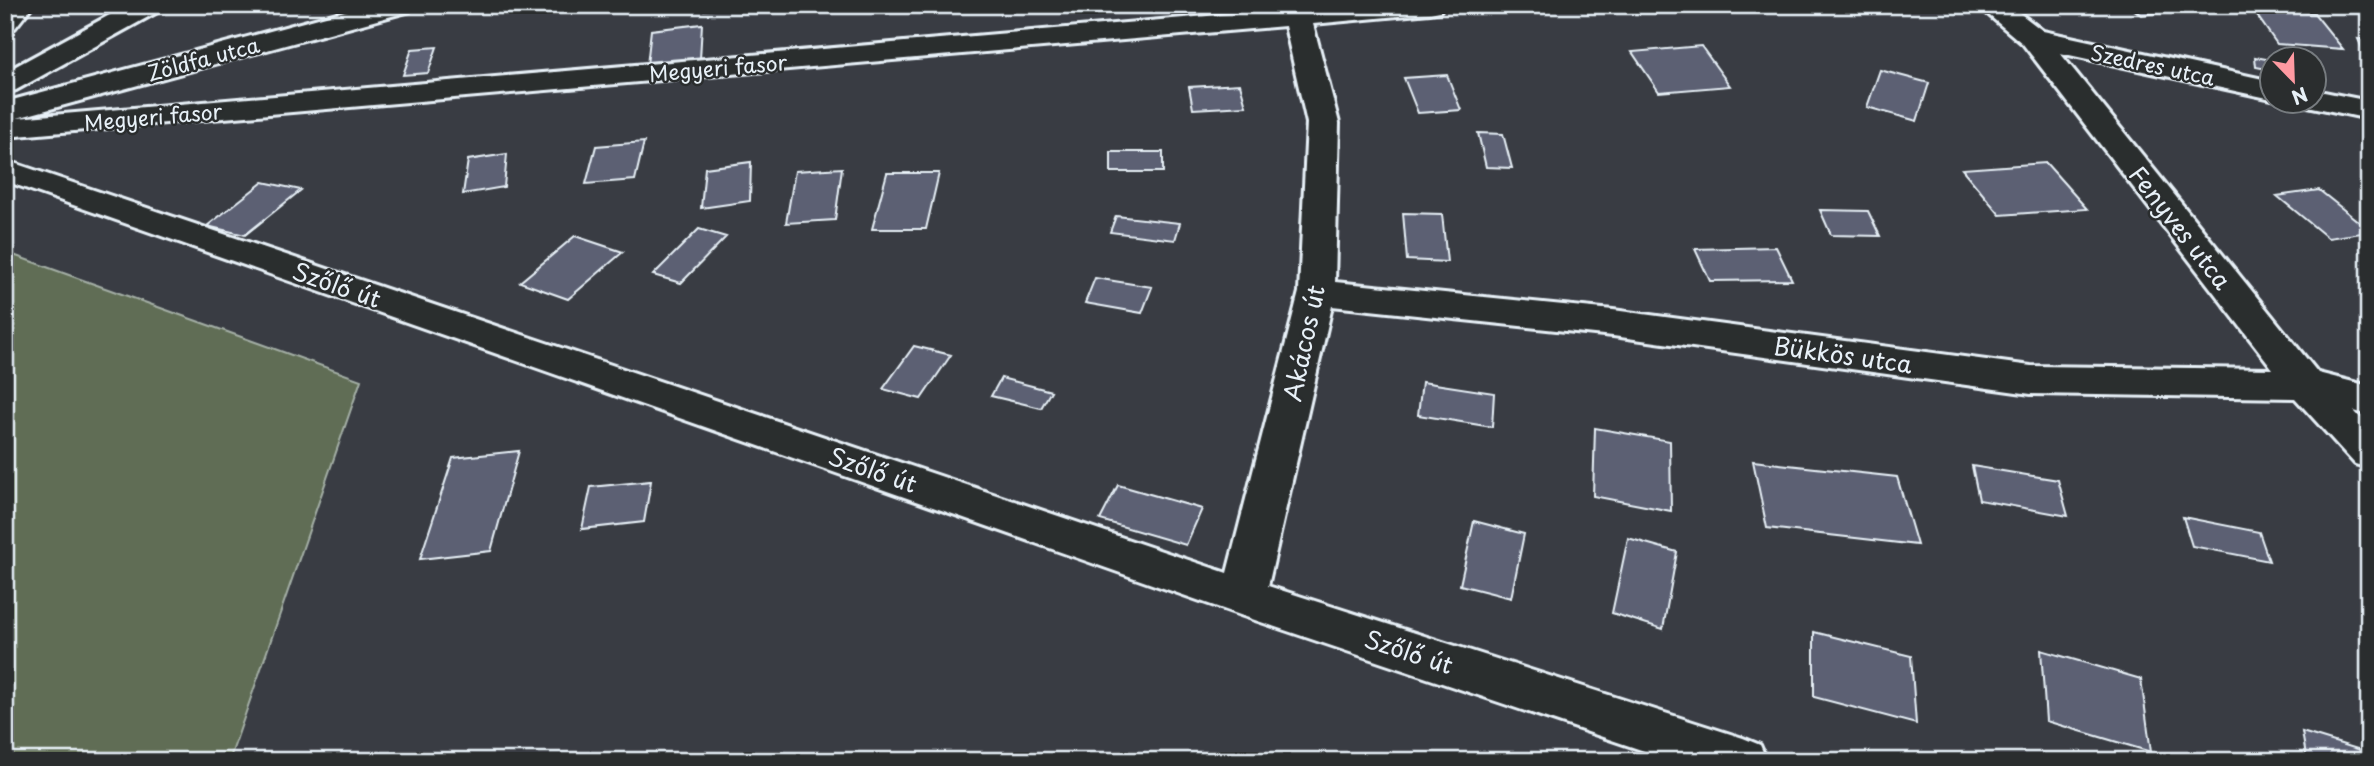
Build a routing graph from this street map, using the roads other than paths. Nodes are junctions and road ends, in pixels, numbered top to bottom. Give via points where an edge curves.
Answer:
1 (19, 5) edge
2 (149, 5) edge
3 (400, 5) edge
4 (1430, 5) edge
5 (1991, 5) edge
6 (1293, 11) edge
7 (5, 22) edge
8 (2033, 38) junction
9 (5, 84) edge
10 (2258, 87) edge
11 (2328, 102) edge
12 (2369, 110) edge
13 (5, 111) edge
14 (5, 128) edge
15 (5, 170) edge
16 (1317, 292) junction
17 (2305, 384) junction
18 (2369, 401) edge
19 (2369, 453) edge
20 (1243, 597) junction
21 (1742, 761) edge

1 - 7 street
2 - 9 street
3 - 13 street, Zöldfa utca
4 - 6 street, Megyeri fasor
5 - 8 street, Fenyves utca
6 - 14 street, Megyeri fasor
6 - 16 street, Akácos út via 1322,123
8 - 10 street, Szedres utca
8 - 17 street, Fenyves utca
11 - 12 street
15 - 20 street, Szőlő út
16 - 17 street, Bükkös utca via 1613,323 2031,380
16 - 20 street, Akácos út
17 - 18 street, Bükkös utca
17 - 19 street, Fenyves utca
20 - 21 street, Szőlő út

